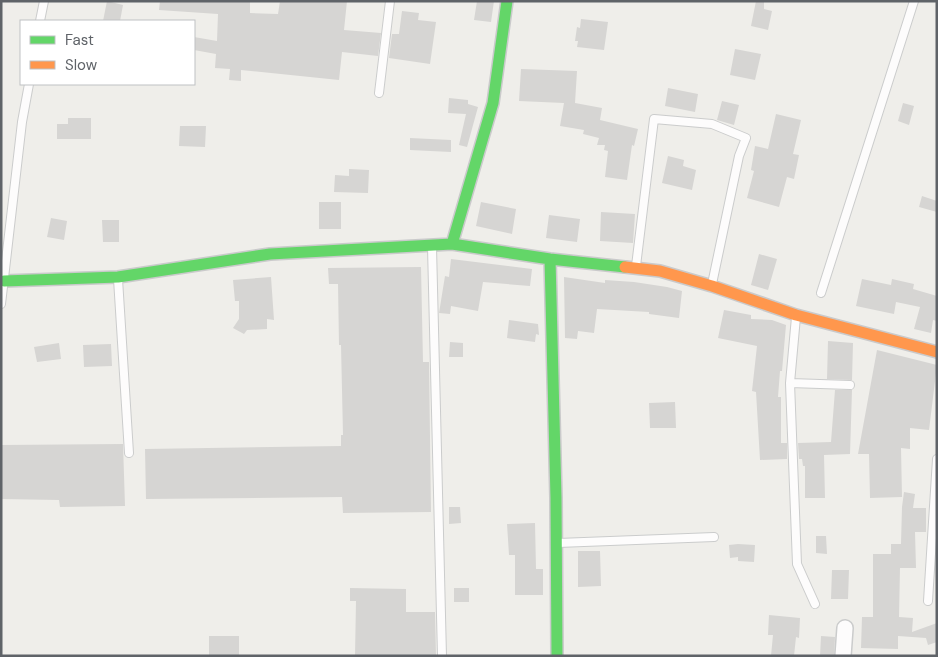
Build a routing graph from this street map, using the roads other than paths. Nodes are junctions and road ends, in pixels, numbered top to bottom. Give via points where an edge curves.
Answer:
1 (44, 1) edge
2 (390, 1) edge
3 (507, 1) edge
4 (914, 1) edge
5 (40, 20) edge
6 (29, 85) edge
7 (379, 93) dead end
8 (452, 244) junction
9 (432, 245) junction
10 (550, 259) junction
11 (635, 268) junction
12 (118, 277) junction
13 (4, 282) junction
14 (712, 286) junction
15 (821, 293) dead end
16 (1, 304) edge
17 (796, 315) junction
18 (937, 352) edge
19 (790, 383) junction
20 (850, 385) dead end
21 (129, 453) dead end
22 (937, 460) edge
23 (714, 537) dead end
24 (556, 543) junction
25 (928, 602) dead end
26 (815, 604) dead end
27 (845, 628) dead end
28 (442, 656) edge
29 (557, 656) edge
30 (843, 656) edge

1 - 5 lane
2 - 7 lane
3 - 8 street via 493,103
4 - 15 lane
6 - 13 lane
8 - 9 street
8 - 10 street
9 - 12 street via 270,254
9 - 28 lane
10 - 11 street
10 - 24 street
11 - 14 street via 660,271
11 - 14 lane via 654,119 712,124 746,138 739,156
12 - 13 street
12 - 21 lane
13 - 16 lane
14 - 17 street
17 - 18 street
17 - 19 lane
19 - 20 lane
19 - 26 lane via 797,564
22 - 25 lane
23 - 24 lane
24 - 29 street
27 - 30 street

